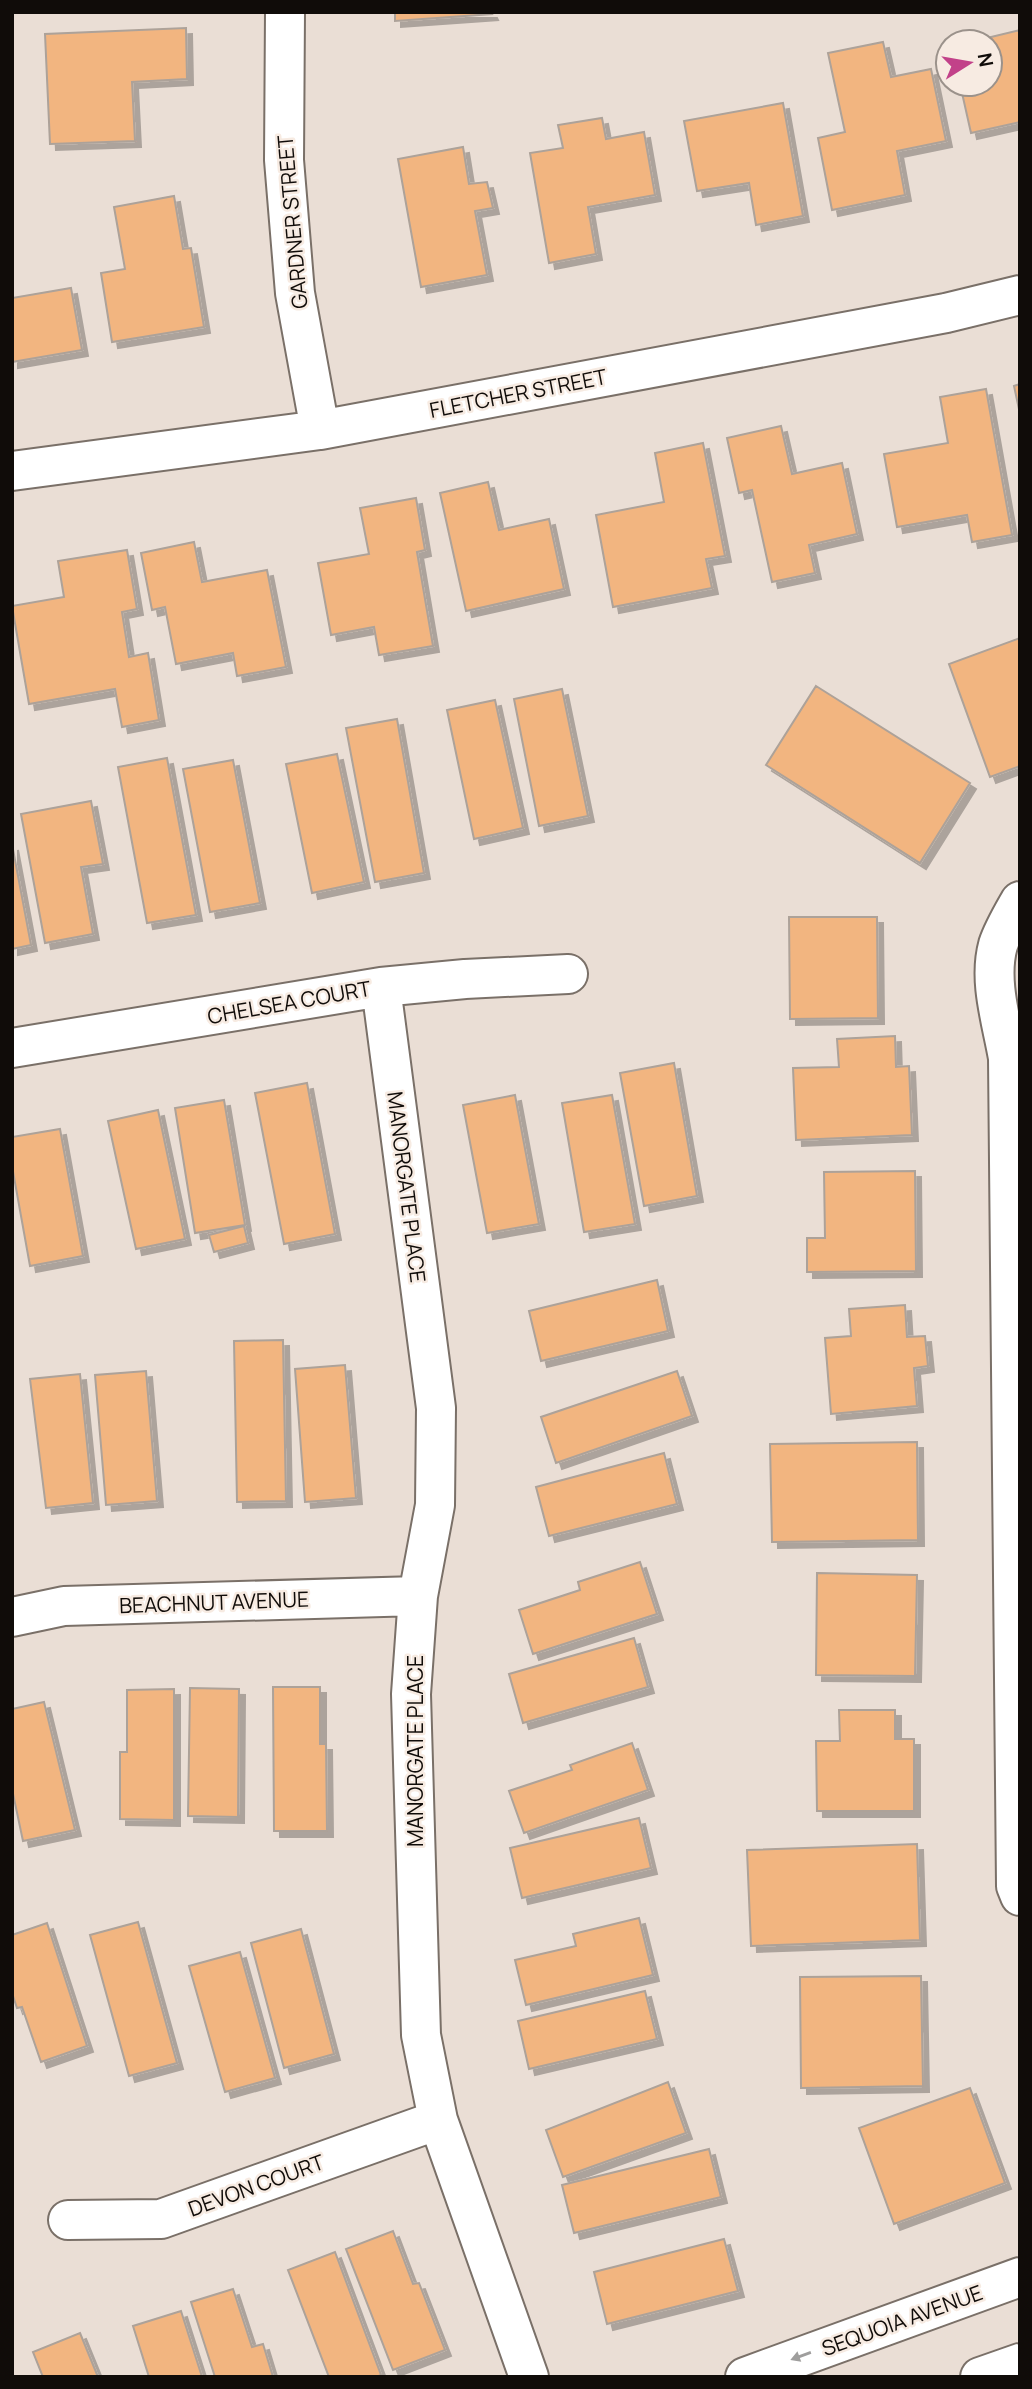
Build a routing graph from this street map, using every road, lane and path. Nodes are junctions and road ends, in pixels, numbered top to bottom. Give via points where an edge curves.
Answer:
1 (285, 12) edge
2 (1020, 295) edge
3 (320, 430) junction
4 (12, 471) edge
5 (1013, 914) edge
6 (568, 974) dead end
7 (381, 987) junction
8 (12, 1048) edge
9 (418, 1596) junction
10 (12, 1617) edge
11 (1020, 1896) edge
12 (438, 2120) junction
13 (68, 2220) dead end
14 (1020, 2277) edge
15 (1020, 2363) edge
16 (528, 2377) edge
17 (745, 2377) edge
18 (980, 2377) edge

1 - 3 street, GARDNER STREET via 284,160 295,293
2 - 3 street, FLETCHER STREET via 946,313
3 - 4 street, FLETCHER STREET
5 - 11 street via 998,948 995,988 1008,1058 1016,1886
6 - 7 street, CHELSEA COURT
7 - 8 street, CHELSEA COURT
7 - 9 street, MANORGATE PLACE via 436,1408 435,1505
9 - 10 street, BEACHNUT AVENUE via 64,1606
9 - 12 street, MANORGATE PLACE via 411,1694 421,2035
12 - 13 street, DEVON COURT via 161,2219
12 - 16 street, MANORGATE PLACE
14 -> 17 street, SEQUOIA AVENUE
15 - 18 street

